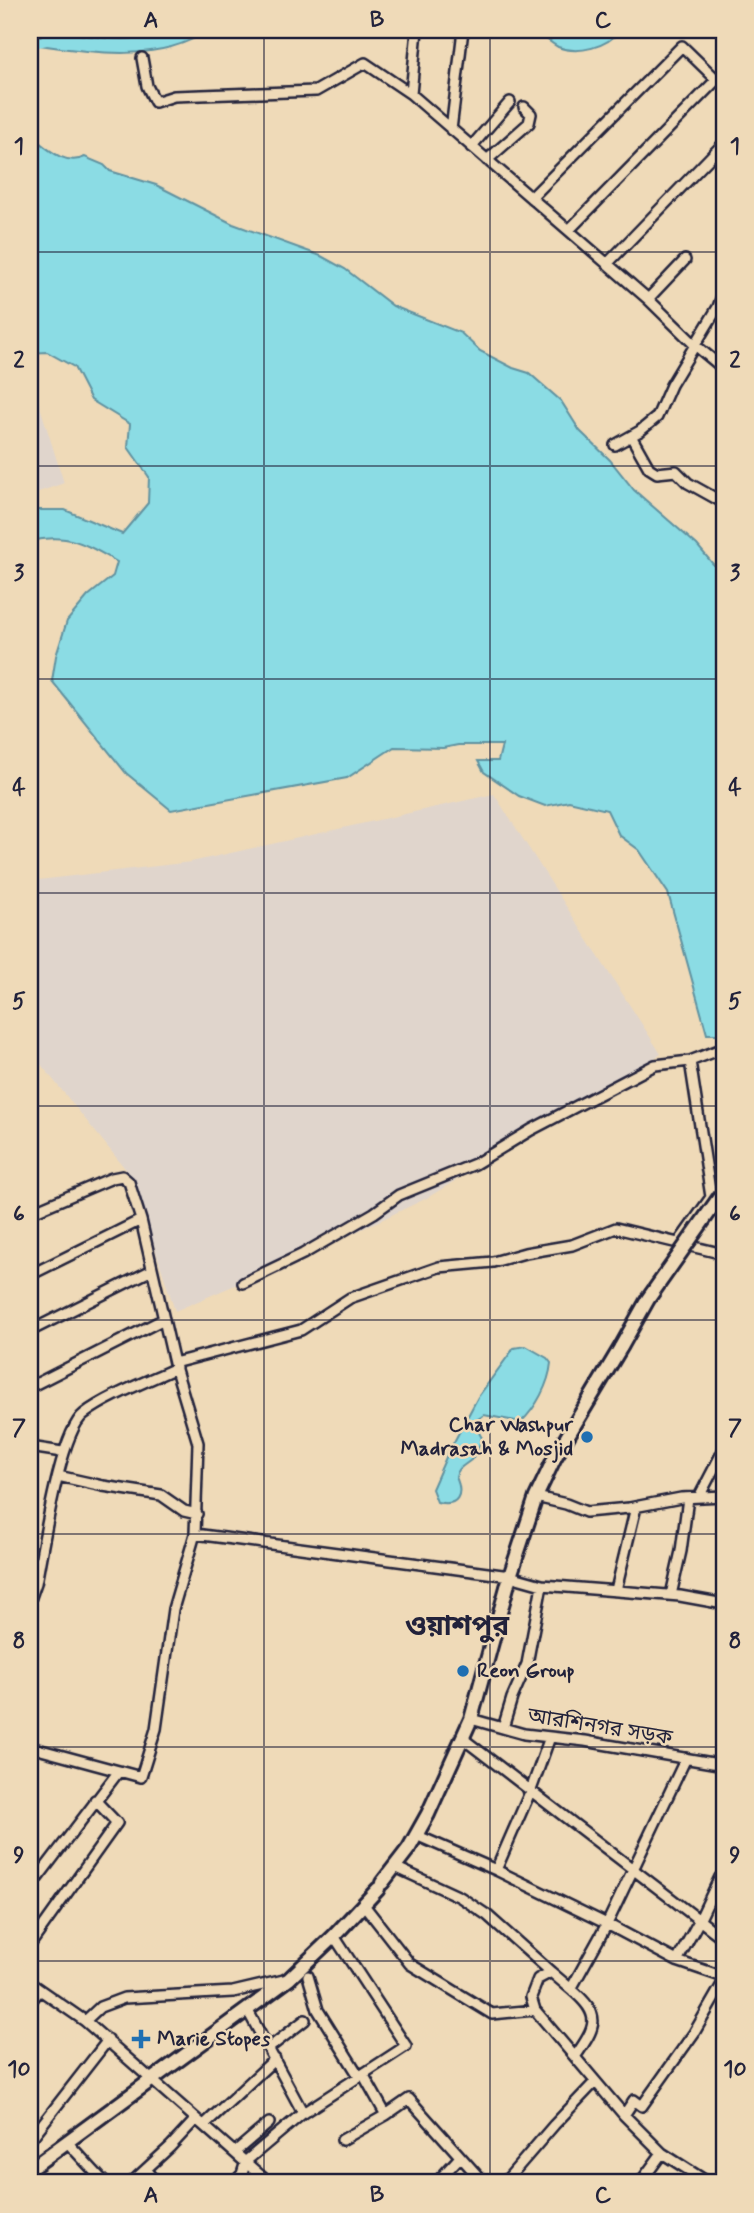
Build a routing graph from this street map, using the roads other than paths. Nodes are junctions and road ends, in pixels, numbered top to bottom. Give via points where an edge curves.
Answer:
1 (417, 30) edge
2 (463, 30) edge
3 (142, 58) dead end
4 (724, 72) edge
5 (716, 80) junction
6 (411, 94) junction
7 (510, 102) dead end
8 (524, 107) dead end
9 (451, 130) junction
10 (724, 143) edge
11 (471, 147) junction
12 (487, 160) junction
13 (531, 198) junction
14 (569, 230) junction
15 (685, 260) dead end
16 (607, 264) junction
17 (724, 291) edge
18 (648, 299) junction
19 (695, 345) junction
20 (724, 369) edge
21 (631, 436) junction
22 (615, 444) dead end
23 (724, 503) edge
24 (724, 1048) edge
25 (690, 1061) junction
26 (724, 1191) edge
27 (30, 1213) edge
28 (141, 1220) junction
29 (679, 1242) junction
30 (724, 1254) edge
31 (152, 1270) junction
32 (30, 1275) edge
33 (243, 1283) dead end
34 (164, 1319) junction
35 (30, 1331) edge
36 (175, 1365) junction
37 (30, 1387) edge
38 (30, 1447) edge
39 (724, 1449) edge
40 (62, 1452) junction
41 (58, 1476) junction
42 (724, 1496) edge
43 (536, 1497) junction
44 (699, 1497) junction
45 (688, 1498) junction
46 (636, 1507) junction
47 (197, 1514) junction
48 (195, 1534) junction
49 (510, 1576) junction
50 (541, 1585) junction
51 (616, 1590) junction
52 (671, 1595) junction
53 (30, 1600) edge
54 (724, 1600) edge
55 (471, 1719) junction
56 (503, 1728) junction
57 (550, 1737) junction
58 (466, 1741) dead end
59 (30, 1747) edge
60 (687, 1758) junction
61 (724, 1765) edge
62 (119, 1771) junction
63 (531, 1790) junction
64 (95, 1800) junction
65 (416, 1835) junction
66 (395, 1867) junction
67 (634, 1869) junction
68 (496, 1870) junction
69 (724, 1874) edge
70 (30, 1882) edge
71 (364, 1905) junction
72 (699, 1921) junction
73 (607, 1923) junction
74 (334, 1936) junction
75 (724, 1939) edge
76 (30, 1945) edge
77 (677, 1961) junction
78 (551, 1972) junction
79 (308, 1976) dead end
80 (289, 1979) junction
81 (724, 1979) edge
82 (30, 1983) edge
83 (571, 1989) junction
84 (40, 1990) junction
85 (30, 2002) edge
86 (247, 2009) junction
87 (536, 2010) junction
88 (305, 2020) dead end
89 (85, 2021) junction
90 (108, 2040) junction
91 (269, 2048) junction
92 (575, 2057) junction
93 (275, 2059) junction
94 (361, 2075) junction
95 (151, 2081) junction
96 (596, 2082) junction
97 (303, 2113) junction
98 (386, 2115) junction
99 (624, 2115) junction
100 (200, 2122) junction
101 (269, 2123) dead end
102 (30, 2140) edge
103 (342, 2140) dead end
104 (67, 2142) junction
105 (235, 2151) junction
106 (662, 2152) junction
107 (460, 2157) junction
108 (246, 2161) junction
109 (30, 2169) edge
110 (146, 2169) junction
111 (105, 2183) edge
112 (131, 2183) edge
113 (157, 2183) edge
114 (234, 2183) edge
115 (269, 2183) edge
116 (436, 2183) edge
117 (484, 2183) edge
118 (504, 2183) edge
119 (640, 2183) edge
120 (709, 2183) edge

1 - 6 street
2 - 9 street
3 - 6 street via 155,102 174,96 316,91 365,63
4 - 5 street
5 - 13 street via 682,46
5 - 14 street
6 - 9 street
7 - 11 street
8 - 12 street via 531,114 529,123
9 - 11 street
10 - 16 street
11 - 12 street
12 - 13 street
13 - 14 street
14 - 16 street
15 - 18 street
16 - 18 street
17 - 19 street
18 - 19 street
19 - 20 street
19 - 21 street via 657,418
21 - 22 street
21 - 23 street via 649,468 676,471
24 - 25 street
25 - 29 street via 711,1197
25 - 33 street via 655,1065 475,1164 399,1195 303,1254
26 - 43 main road, bridge via 648,1299
27 - 28 street via 122,1176 129,1182
28 - 31 street
28 - 32 street
29 - 30 street
29 - 36 street via 616,1228 572,1245 493,1262 439,1267 351,1298 301,1330
31 - 34 street
31 - 35 street
34 - 36 street
34 - 37 street
36 - 40 street via 82,1415
36 - 47 street via 198,1443
38 - 40 street
39 - 44 street
40 - 41 street
41 - 47 street via 161,1495
41 - 53 street
42 - 44 street
43 - 46 street via 586,1512
43 - 49 main road
44 - 45 street
45 - 46 street
45 - 52 street
46 - 51 street
47 - 48 street
48 - 49 street
48 - 62 street via 173,1609 156,1729 141,1777
49 - 50 street
49 - 55 main road
50 - 51 street
50 - 56 street via 527,1664
51 - 52 street
52 - 54 street
55 - 56 street, আরশিনগর সড়ক
55 - 65 main road
56 - 57 street, আরশিনগর সড়ক
57 - 60 street, আরশিনগর সড়ক
57 - 63 street
58 - 63 street
59 - 62 street
60 - 61 street, আরশিনগর সড়ক
60 - 67 street
62 - 64 street
63 - 67 street
63 - 68 street
64 - 70 street via 33,1884
64 - 76 street via 117,1824
65 - 66 main road
65 - 68 street
66 - 71 main road
66 - 78 street via 487,1915
67 - 72 street
67 - 73 street
68 - 73 street
69 - 72 street
71 - 74 main road
71 - 87 street via 410,1964 492,2014
72 - 75 street
72 - 77 street
73 - 77 street
73 - 83 street
74 - 80 main road
74 - 94 street via 406,2046
77 - 81 street
78 - 83 street
78 - 87 street via 538,1979 531,1997
79 - 94 street via 318,2010
80 - 86 main road
80 - 89 street via 233,1992 124,1998 100,2007
81 - 99 street via 694,2033 642,2106 634,2100
82 - 84 street
83 - 92 street via 593,2011 594,2020 592,2032
84 - 85 street
84 - 89 street
86 - 91 street
86 - 95 main road
87 - 92 street
88 - 91 street
89 - 90 street
90 - 95 street
90 - 102 street
91 - 93 street
92 - 96 street
93 - 97 street
93 - 100 street
94 - 97 street
94 - 98 street
95 - 100 street
95 - 104 main road
96 - 99 street
96 - 118 street
97 - 108 street
98 - 103 street
98 - 107 street via 409,2099
99 - 106 street
100 - 105 street
100 - 110 street
101 - 105 street
104 - 109 main road
104 - 111 street
105 - 108 street
106 - 119 street
106 - 120 street
107 - 116 street
107 - 117 street
108 - 114 street
108 - 115 street
110 - 112 street
110 - 113 street

